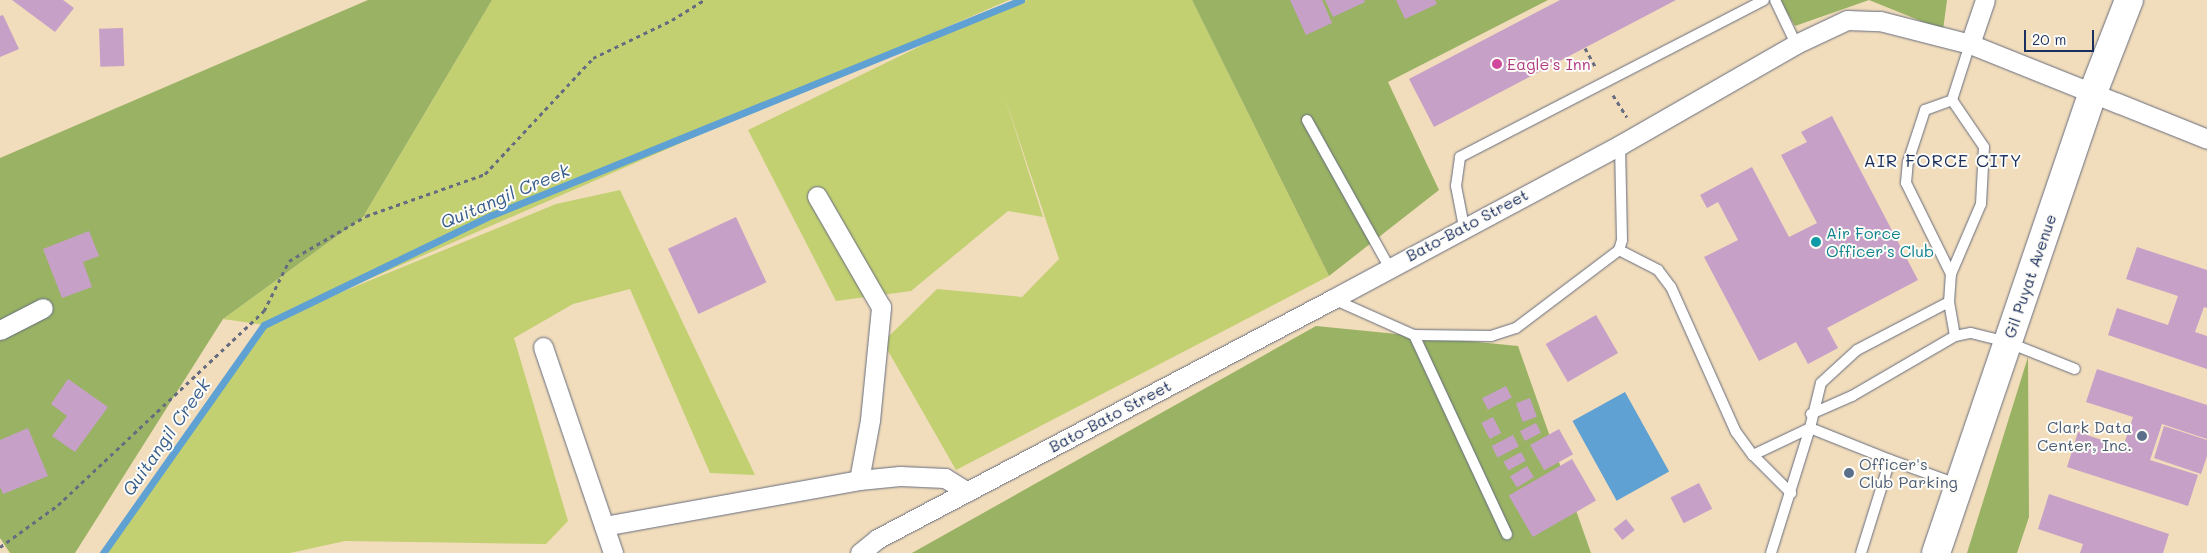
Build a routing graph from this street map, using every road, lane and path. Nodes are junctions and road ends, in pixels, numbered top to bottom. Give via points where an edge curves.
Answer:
1 (704, 0) edge
2 (1764, 0) edge
3 (1775, 0) edge
4 (1985, 0) edge
5 (2129, 0) edge
6 (1796, 44) junction
7 (1970, 44) junction
8 (2092, 95) junction
9 (1952, 100) junction
10 (1306, 120) dead end
11 (2207, 139) edge
12 (1620, 145) junction
13 (817, 196) dead end
14 (1464, 227) junction
15 (1619, 250) junction
16 (1389, 267) junction
17 (1951, 274) junction
18 (1333, 299) junction
19 (1950, 302) junction
20 (43, 308) dead end
21 (0, 330) edge
22 (1414, 335) junction
23 (1955, 336) junction
24 (2007, 342) junction
25 (543, 347) dead end
26 (2075, 369) dead end
27 (1811, 414) junction
28 (1810, 428) junction
29 (1753, 455) junction
30 (1890, 460) junction
31 (859, 480) junction
32 (1959, 485) junction
33 (967, 492) junction
34 (1791, 493) junction
35 (604, 526) junction
36 (1507, 534) dead end
37 (0, 547) edge
38 (613, 553) edge
39 (860, 553) edge
40 (1771, 553) edge
41 (1861, 553) edge
42 (1936, 553) edge

1 - 37 path via 672,20 593,58 485,174 366,216 289,261 264,311 58,505
2 - 14 lane via 1460,157 1456,186
3 - 6 lane
4 - 7 street
5 - 8 main road, Gil Puyat Avenue
6 - 7 street, Bato-Bato Street via 1847,20 1880,21
6 - 12 street, Bato-Bato Street
7 - 8 street, Bato-Bato Street
7 - 9 lane
8 - 11 street, Bato-Bato Street
8 - 24 main road, Gil Puyat Avenue
9 - 17 lane via 1984,147 1981,204
9 - 17 lane via 1924,110 1908,162 1906,184
10 - 16 lane
12 - 14 street, Bato-Bato Street
12 - 15 lane via 1622,240
13 - 31 street via 881,306 870,420
14 - 16 street, Bato-Bato Street
15 - 22 lane via 1516,328 1491,336
15 - 29 lane via 1658,270 1672,287 1736,432
16 - 18 street, Bato-Bato Street
17 - 19 lane
18 - 22 lane
18 - 33 street, Bato-Bato Street
19 - 23 lane
19 - 27 lane via 1857,350 1821,383
20 - 21 street
22 - 36 lane
23 - 24 lane via 1971,333
23 - 27 lane via 1852,396
24 - 26 lane
24 - 32 main road, Gil Puyat Avenue
25 - 35 street
27 - 28 lane
28 - 29 lane
28 - 30 lane
28 - 34 lane
29 - 34 lane
30 - 32 lane
30 - 41 lane
31 - 33 street via 900,476 945,478
31 - 35 street
32 - 42 main road, Gil Puyat Avenue
33 - 39 street, Bato-Bato Street via 876,539
34 - 40 lane
35 - 38 street

